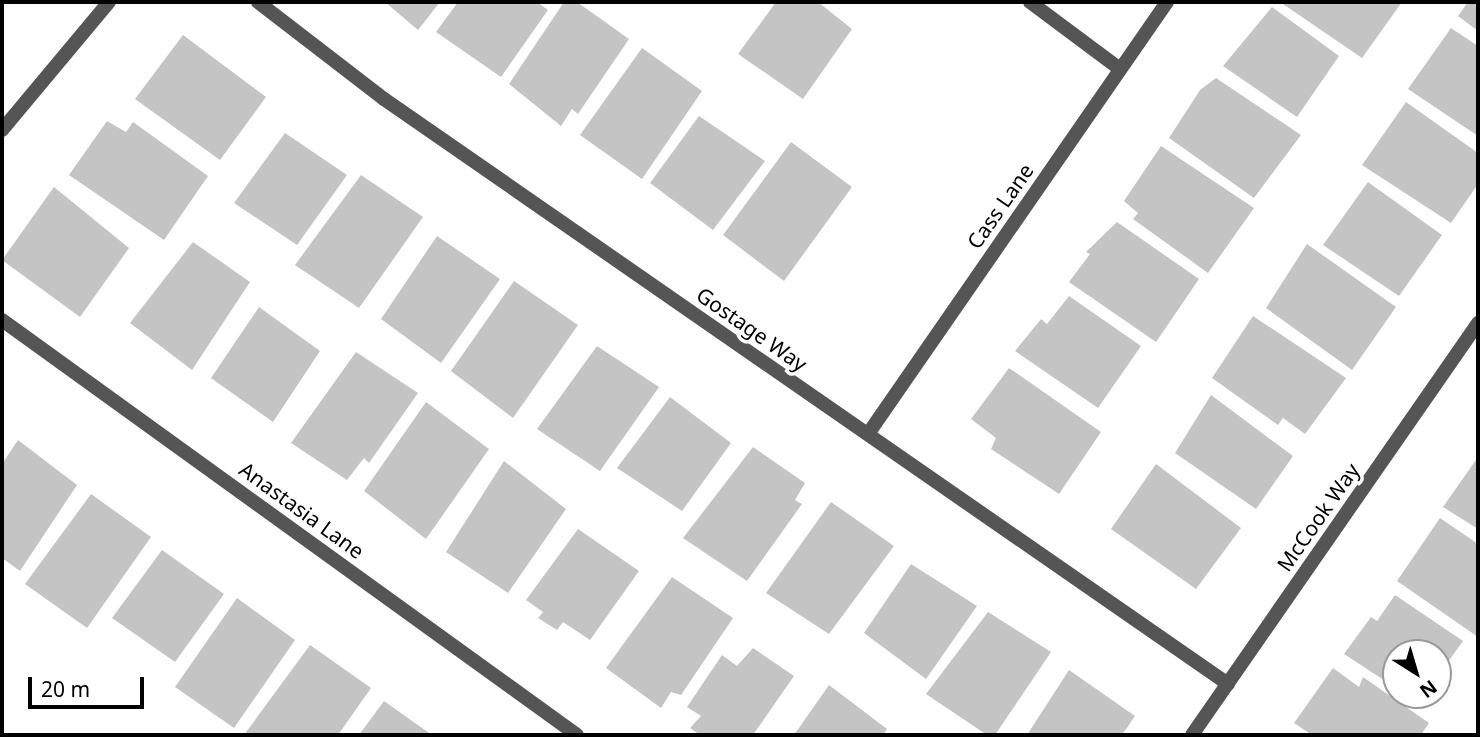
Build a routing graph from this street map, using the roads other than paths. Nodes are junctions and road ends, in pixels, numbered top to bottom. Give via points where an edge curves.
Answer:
1 (109, 2) edge
2 (258, 2) edge
3 (1030, 2) edge
4 (1167, 2) edge
5 (1121, 69) junction
6 (2, 130) edge
7 (2, 320) edge
8 (1478, 323) edge
9 (868, 434) junction
10 (1228, 684) junction
11 (577, 735) edge
12 (1192, 735) edge

1 - 6 street
2 - 9 street, Gostage Way via 384,99
3 - 5 street
4 - 5 street, Cass Lane
5 - 9 street, Cass Lane
7 - 11 street, Anastasia Lane
8 - 10 street, McCook Way
9 - 10 street, Gostage Way
10 - 12 street, McCook Way

